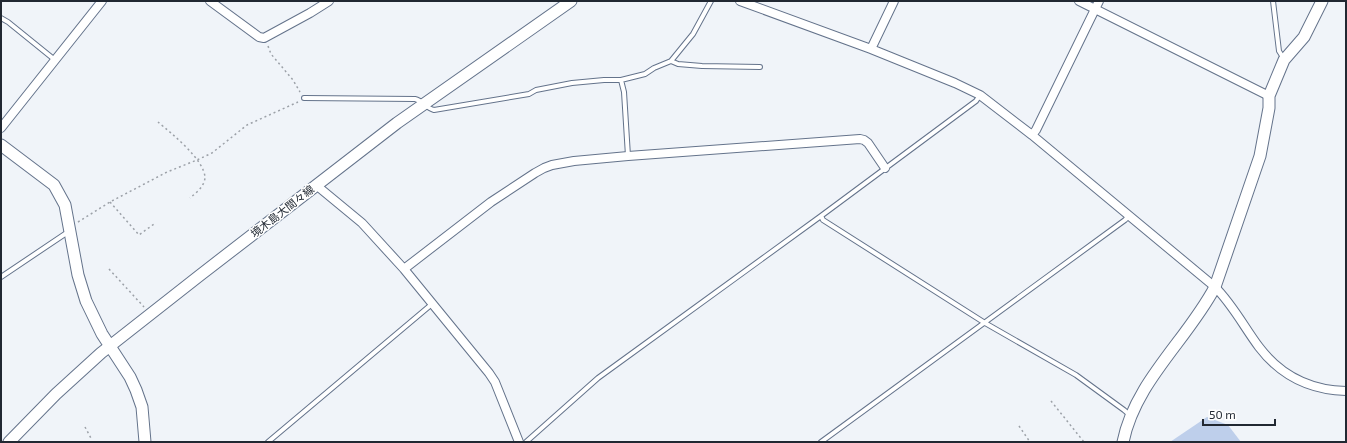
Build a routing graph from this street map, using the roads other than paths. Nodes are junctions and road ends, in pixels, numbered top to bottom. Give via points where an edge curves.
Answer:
1 (102, 1) edge
2 (210, 1) edge
3 (329, 1) edge
4 (571, 1) edge
5 (711, 1) edge
6 (740, 1) edge
7 (894, 1) edge
8 (1079, 1) edge
9 (1099, 1) edge
10 (1273, 1) edge
11 (1322, 1) edge
12 (1095, 9) junction
13 (1, 18) edge
14 (871, 49) junction
15 (56, 60) junction
16 (1284, 60) junction
17 (671, 61) junction
18 (760, 67) dead end
19 (621, 80) junction
20 (980, 95) junction
21 (1269, 96) junction
22 (304, 98) road end
23 (424, 105) junction
24 (1, 128) edge
25 (1032, 135) junction
26 (1, 145) edge
27 (628, 156) junction
28 (885, 168) junction
29 (316, 185) junction
30 (821, 216) junction
31 (1129, 216) junction
32 (70, 230) junction
33 (404, 269) junction
34 (1, 276) edge
35 (1215, 287) junction
36 (433, 304) junction
37 (985, 323) junction
38 (110, 346) junction
39 (1346, 391) edge
40 (1130, 416) junction
41 (9, 442) edge
42 (145, 442) edge
43 (268, 442) edge
44 (519, 442) edge
45 (526, 442) edge
46 (821, 442) edge
47 (1123, 442) edge

1 - 15 street
2 - 3 street via 259,37 264,38
4 - 23 street, 境木島大間々線
5 - 17 lane via 693,34
6 - 14 street
7 - 14 street
8 - 12 street
9 - 12 street
10 - 16 lane via 1279,51
11 - 16 street via 1304,36
12 - 21 street
12 - 25 street
13 - 15 lane
14 - 20 street
15 - 24 street
16 - 21 street
17 - 18 lane via 702,66
17 - 19 lane via 644,74
19 - 23 lane via 572,83 536,90 530,94 445,109 428,109
19 - 27 lane
20 - 25 street
20 - 28 lane via 976,101
21 - 35 street via 1260,156
22 - 23 lane via 415,99
23 - 29 street, 境木島大間々線
25 - 31 street
26 - 32 street via 54,185 65,205
27 - 28 street via 860,139 868,144
27 - 33 street via 574,161 544,168 491,202
28 - 30 lane
29 - 33 street via 362,223
29 - 38 street, 境木島大間々線
30 - 37 lane via 823,220
30 - 45 lane via 598,378
31 - 35 street
31 - 37 lane
32 - 34 lane
32 - 38 street via 78,275 86,300
33 - 36 street
35 - 39 street via 1231,305 1258,346 1277,366 1309,385 1332,391
35 - 40 street via 1150,380
36 - 43 lane
36 - 44 street via 495,382
37 - 40 lane via 1076,375
37 - 46 lane
38 - 41 street, 境木島大間々線 via 56,394
38 - 42 street via 136,390 142,407
40 - 47 street

